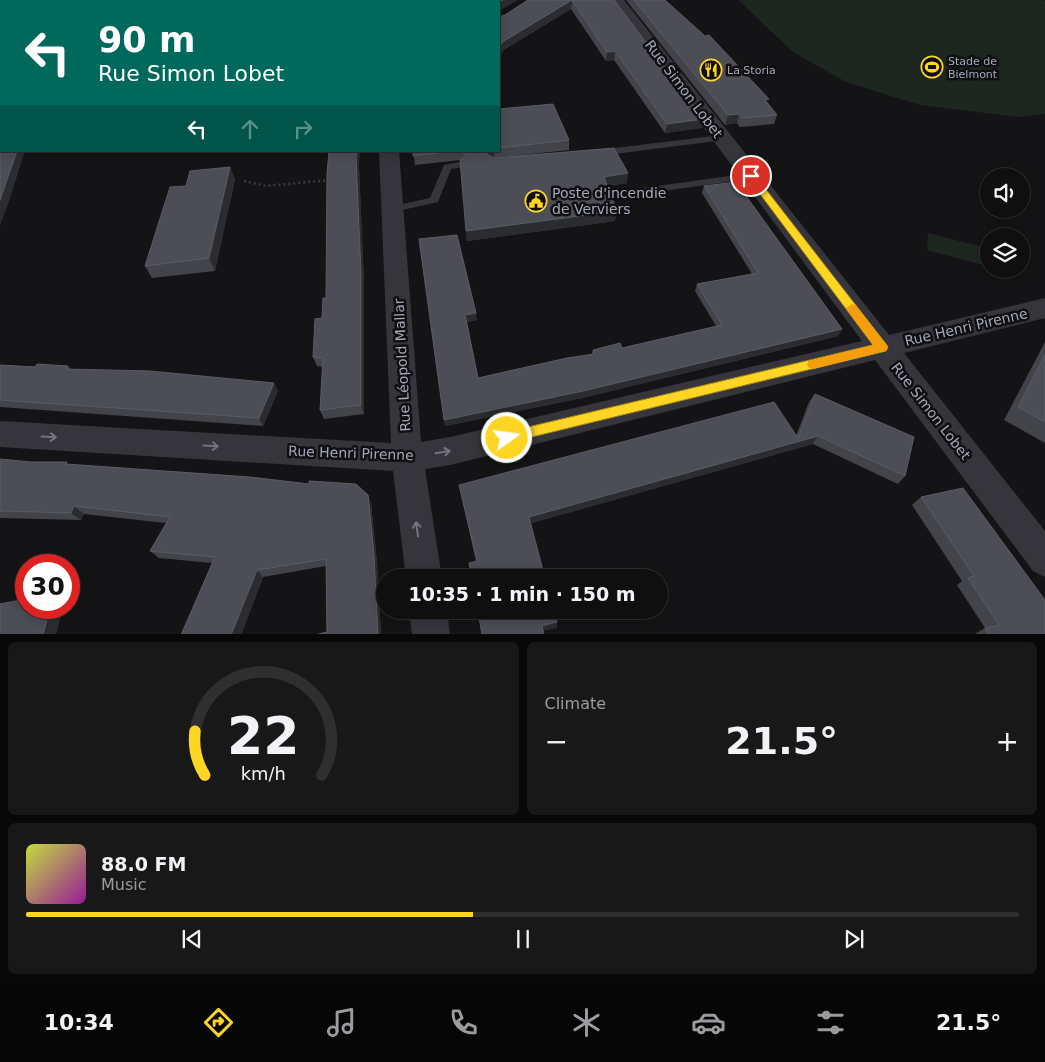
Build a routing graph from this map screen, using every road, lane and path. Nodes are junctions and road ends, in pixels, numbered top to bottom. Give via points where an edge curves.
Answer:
1 (616, 0) edge
2 (721, 138) junction
3 (390, 152) edge
4 (589, 154) edge
5 (460, 165) edge
6 (751, 176) junction
7 (335, 179) edge
8 (244, 181) dead end
9 (620, 194) dead end
10 (393, 209) junction
11 (1045, 308) edge
12 (882, 347) junction
13 (0, 434) edge
14 (407, 458) junction
15 (1045, 559) edge
16 (423, 569) edge
17 (429, 619) edge
18 (431, 634) edge

1 - 2 street, Rue Simon Lobet
2 - 4 lane
2 - 6 street, Rue Simon Lobet
3 - 10 street, Rue Léopold Mallar
5 - 10 lane via 448,167 434,200
6 - 9 lane
6 - 12 street, Rue Simon Lobet
7 - 8 path via 266,186
10 - 14 street, Rue Léopold Mallar
11 - 12 street, Rue Henri Pirenne
14 -> 12 street, Rue Henri Pirenne via 450,451
12 - 15 street, Rue Simon Lobet
13 -> 14 street, Rue Henri Pirenne
16 -> 14 street, Rue Léopold Mallar
17 - 18 street

